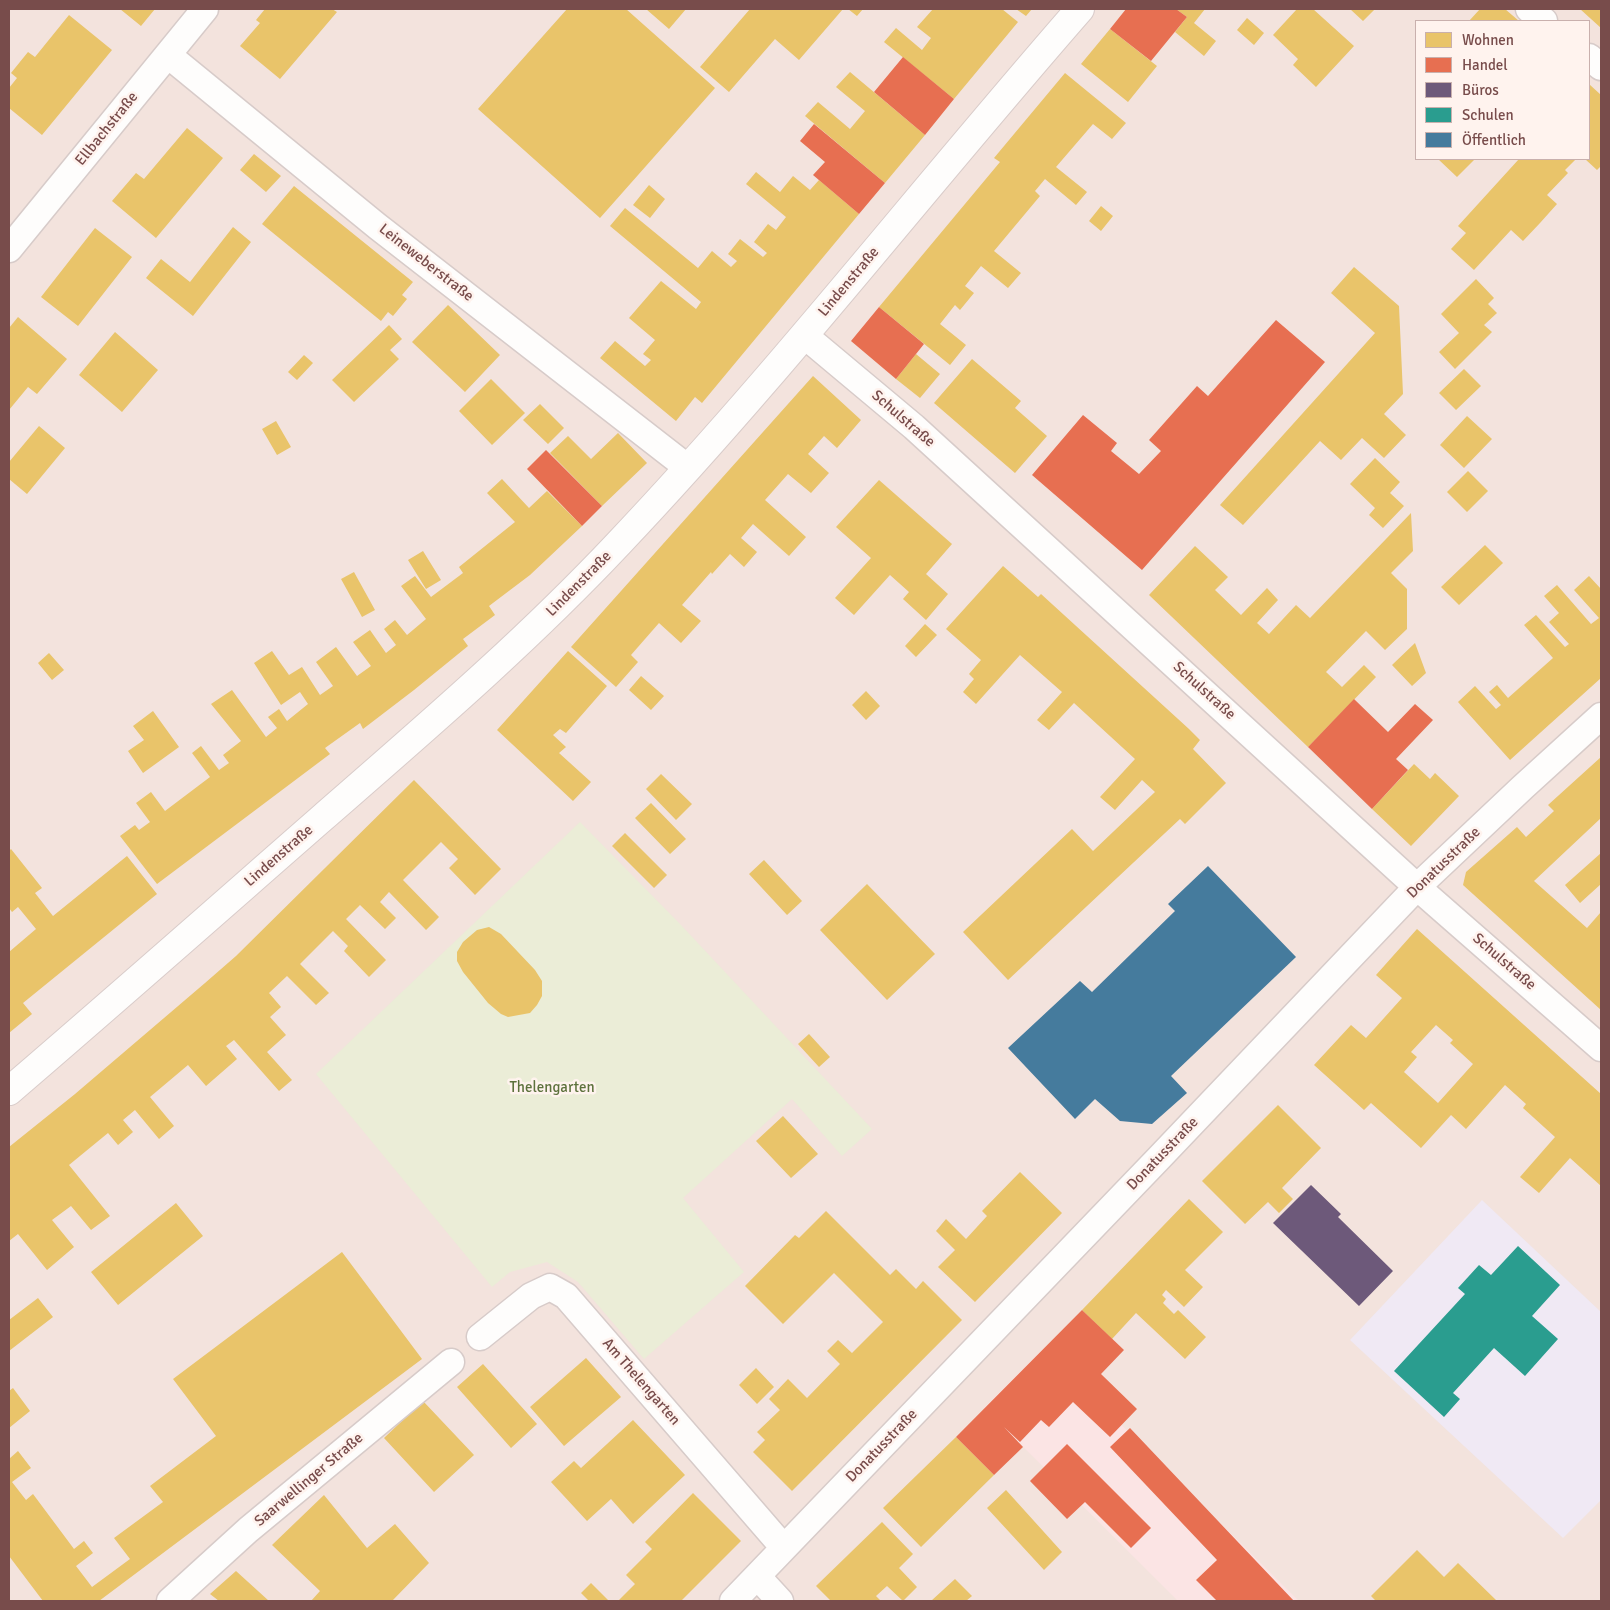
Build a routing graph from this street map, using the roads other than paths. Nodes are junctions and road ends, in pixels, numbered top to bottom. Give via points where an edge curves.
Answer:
1 (205, 9) edge
2 (1080, 9) edge
3 (1528, 9) edge
4 (1543, 20) edge
5 (168, 55) junction
6 (1590, 57) edge
7 (1601, 67) edge
8 (9, 250) edge
9 (804, 335) junction
10 (688, 468) junction
11 (1601, 716) edge
12 (1417, 887) junction
13 (1601, 1048) edge
14 (9, 1091) edge
15 (480, 1337) dead end
16 (451, 1362) dead end
17 (784, 1548) junction
18 (757, 1576) junction
19 (170, 1601) edge
20 (733, 1601) edge
21 (780, 1601) edge

1 - 5 street, Ellbachstraße
2 - 9 street, Lindenstraße
3 - 4 street
5 - 8 street, Ellbachstraße
5 - 10 street, Leineweberstraße via 377,226
6 - 7 street
9 - 10 street, Lindenstraße
9 - 12 street, Schulstraße via 914,428
10 - 14 street, Lindenstraße via 535,629
11 - 12 street, Donatusstraße
12 - 13 street, Schulstraße
12 - 17 street, Donatusstraße
15 - 17 street, Am Thelengarten via 531,1296 550,1287 566,1296
16 - 19 street, Saarwellinger Straße via 248,1530
17 - 18 street, Donatusstraße
18 - 20 street, Donatusstraße
18 - 21 street

